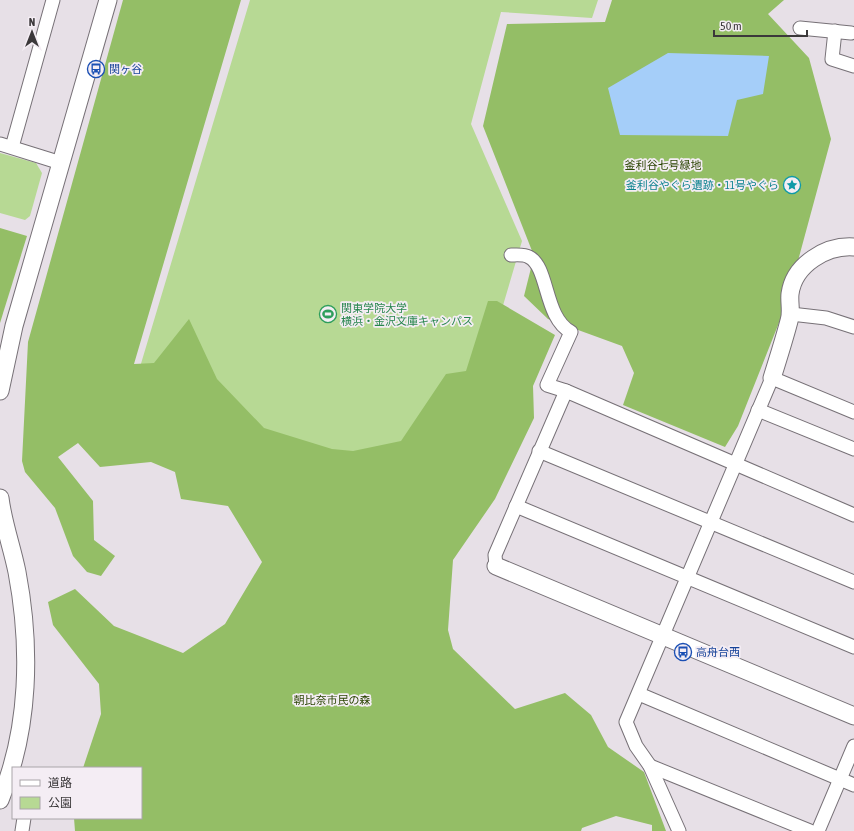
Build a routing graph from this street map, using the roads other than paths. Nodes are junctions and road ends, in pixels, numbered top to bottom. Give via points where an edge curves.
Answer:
1 (53, 0) edge
2 (108, 0) edge
3 (800, 28) dead end
4 (835, 31) junction
5 (851, 33) dead end
6 (854, 66) edge
7 (6, 146) edge
8 (61, 163) junction
9 (854, 247) edge
10 (511, 255) dead end
11 (791, 314) junction
12 (854, 327) edge
13 (772, 378) junction
14 (0, 391) edge
15 (566, 391) junction
16 (758, 410) junction
17 (854, 412) edge
18 (854, 449) edge
19 (539, 451) junction
20 (735, 464) junction
21 (0, 498) edge
22 (516, 506) junction
23 (854, 515) edge
24 (710, 522) junction
25 (496, 566) joint
26 (687, 576) junction
27 (854, 582) edge
28 (663, 636) junction
29 (854, 647) edge
30 (639, 694) junction
31 (854, 716) edge
32 (854, 746) edge
33 (650, 766) junction
34 (840, 779) junction
35 (854, 785) edge
36 (6, 795) edge
37 (24, 819) edge
38 (22, 831) edge
39 (679, 831) edge
40 (810, 831) edge
41 (818, 831) edge

1 - 7 street
2 - 8 street
3 - 4 street
4 - 5 street
4 - 6 street via 832,59
7 - 8 street
8 - 14 street via 14,326
9 - 11 street via 844,246 817,256 800,271 790,294
10 - 15 street via 530,257 537,264 555,314 562,327 571,332 548,385
11 - 12 street via 826,318
11 - 13 street
13 - 16 street
13 - 17 street
15 - 19 street
15 - 20 street
16 - 18 street
16 - 20 street
19 - 22 street
19 - 24 street
20 - 23 street
20 - 24 street
21 - 36 street via 17,570 25,643 21,722
22 - 25 street via 496,554
22 - 26 street
24 - 26 street
24 - 27 street
25 - 28 street
26 - 28 street
26 - 29 street
28 - 30 street
28 - 31 street
30 - 33 street via 626,722 636,746
30 - 34 street
32 - 34 street
33 - 39 street
33 - 40 street
34 - 35 street
34 - 41 street
37 - 38 street

